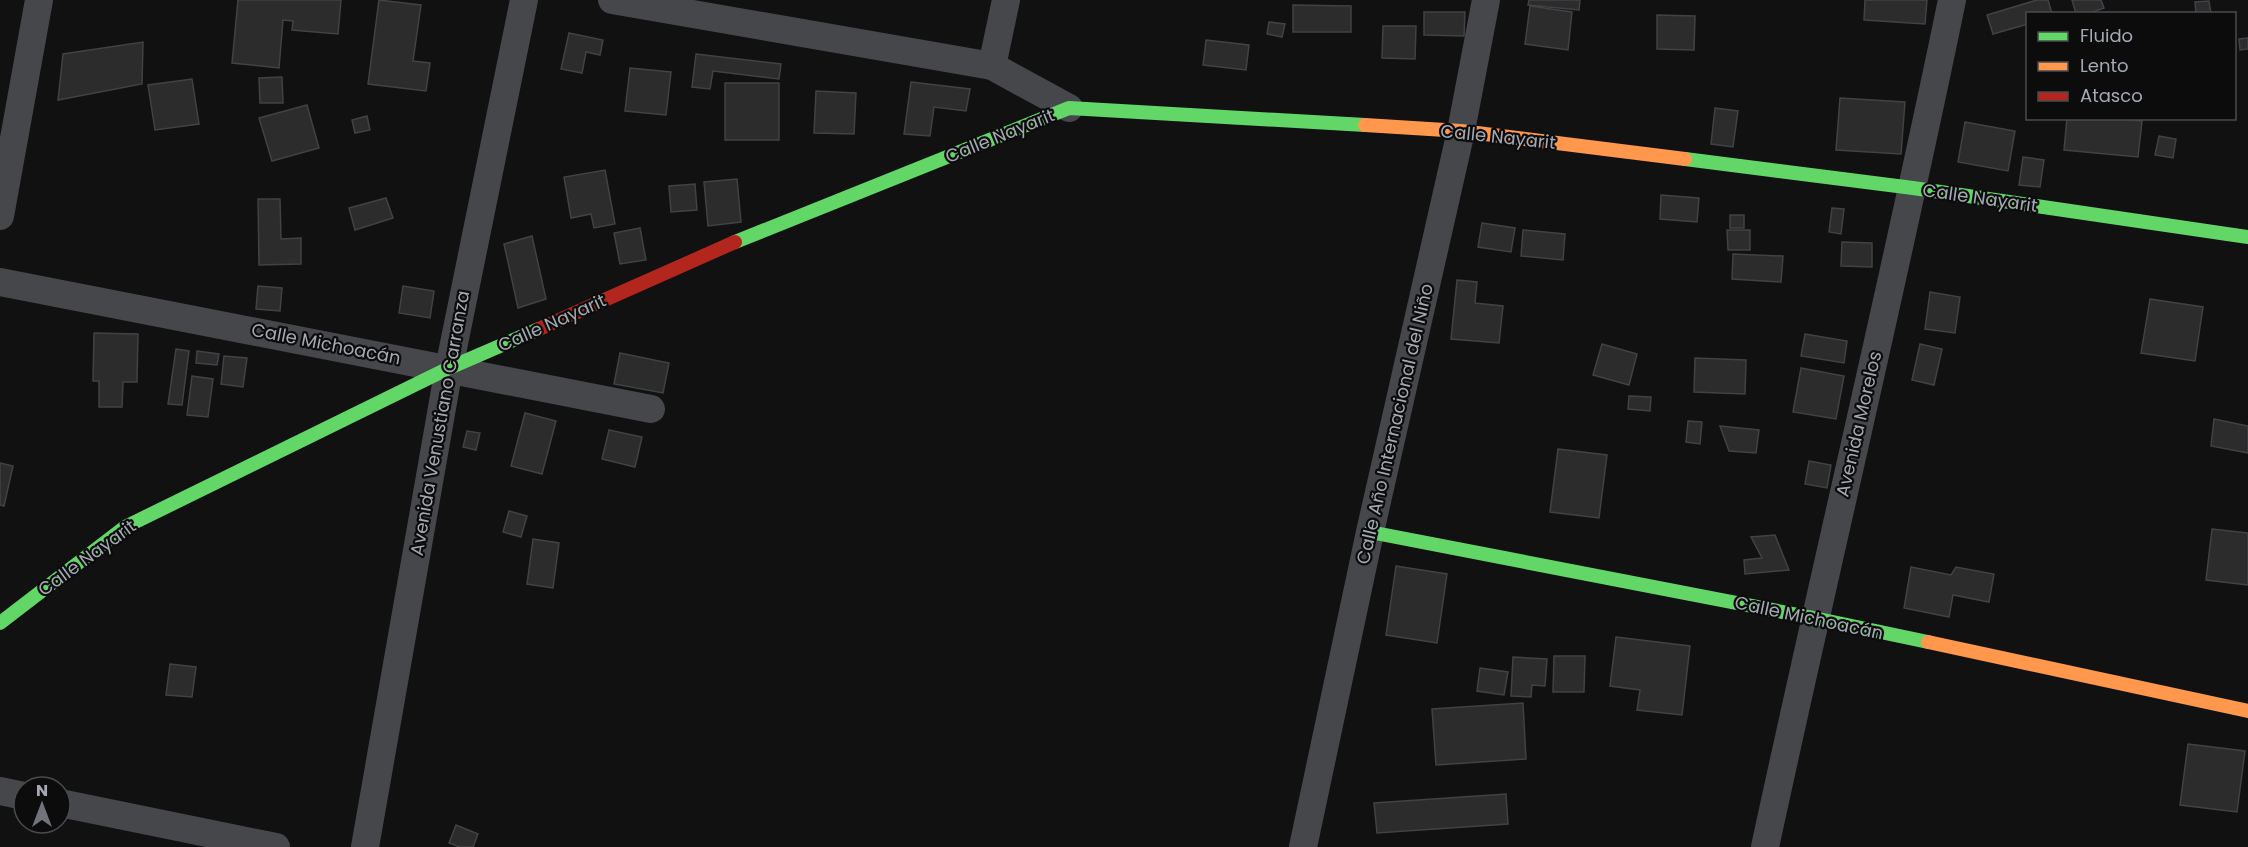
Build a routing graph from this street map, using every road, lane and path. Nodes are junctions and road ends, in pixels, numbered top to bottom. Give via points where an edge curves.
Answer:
1 (39, 0) edge
2 (524, 0) edge
3 (612, 0) edge
4 (1005, 0) edge
5 (1486, 0) edge
6 (1952, 0) edge
7 (992, 66) junction
8 (1069, 108) junction
9 (1461, 131) junction
10 (1913, 188) junction
11 (0, 216) edge
12 (2248, 237) edge
13 (0, 282) edge
14 (448, 368) junction
15 (651, 409) dead end
16 (1370, 532) junction
17 (1814, 618) junction
18 (0, 623) edge
19 (2248, 711) edge
20 (72, 806) edge
21 (276, 847) edge
22 (365, 847) edge
23 (1303, 847) edge
24 (1765, 847) edge

1 - 11 street
2 - 14 street, Avenida Venustiano Carranza
3 - 7 street
4 - 7 street
5 - 9 street, Calle Año Internacional del Niño
6 - 10 street, Avenida Morelos
7 - 8 street
8 - 9 street, Calle Nayarit
8 - 14 street, Calle Nayarit via 743,239
9 - 10 street, Calle Nayarit
9 - 16 street, Calle Año Internacional del Niño
10 - 12 street, Calle Nayarit
10 - 17 street, Avenida Morelos
13 - 14 street, Calle Michoacán
14 - 15 street, Calle Michoacán
14 - 18 street, Calle Nayarit via 125,527
14 - 22 street, Avenida Venustiano Carranza
16 - 17 street, Calle Michoacán
16 - 23 street, Calle Año Internacional del Niño
17 - 19 street, Calle Michoacán
17 - 24 street, Avenida Morelos
20 - 21 street

